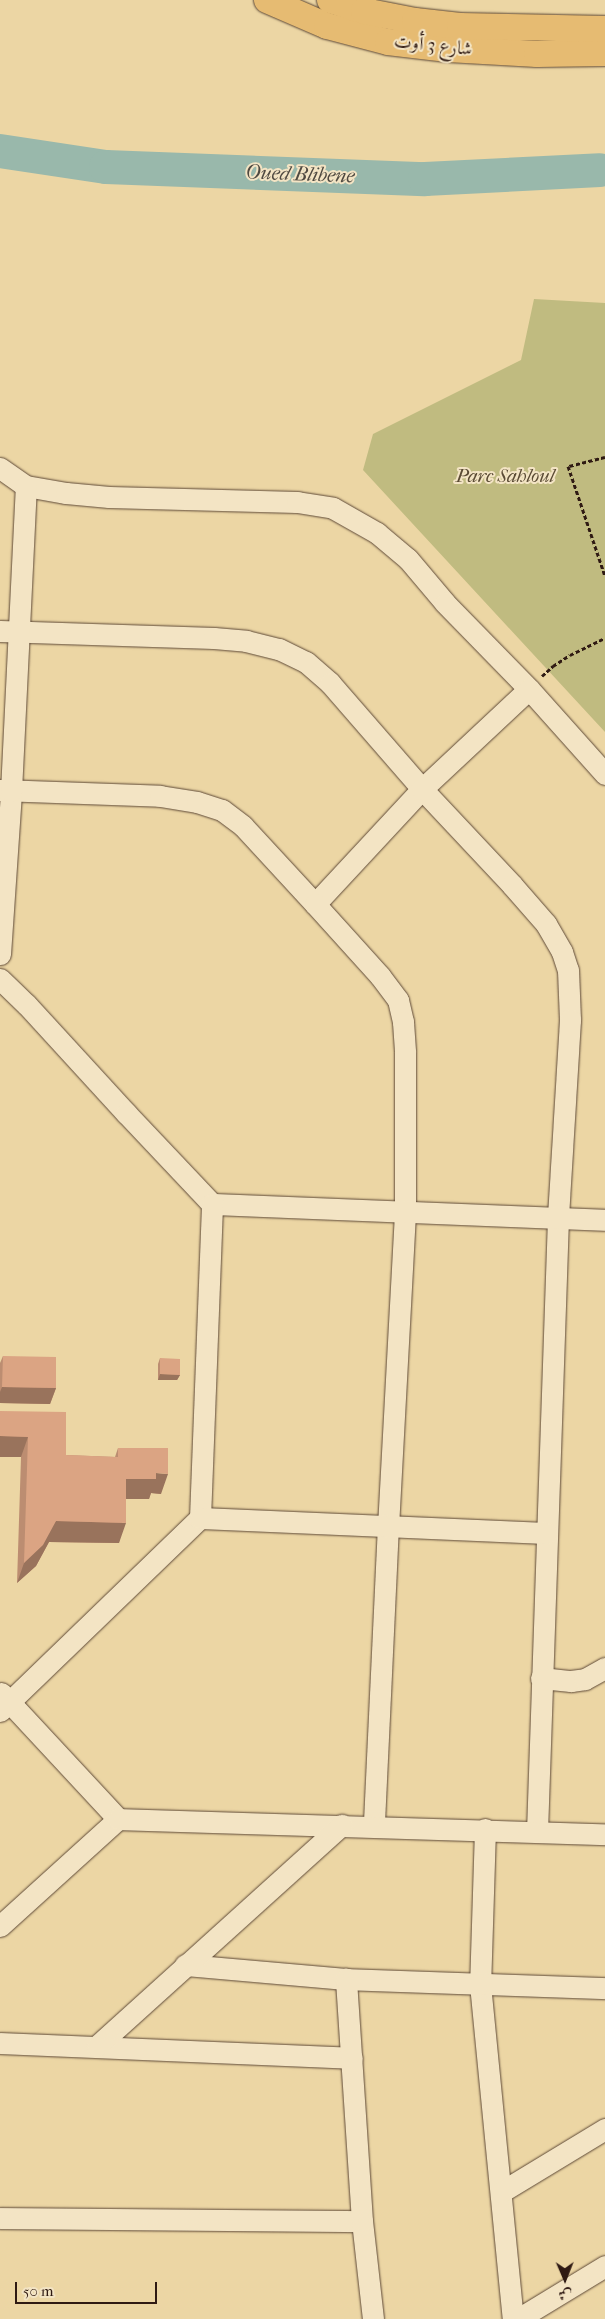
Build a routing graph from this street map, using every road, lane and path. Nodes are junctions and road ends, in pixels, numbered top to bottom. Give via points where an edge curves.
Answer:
1 (267, 0) edge
2 (330, 0) edge
3 (605, 28) edge
4 (605, 54) edge
5 (605, 457) edge
6 (0, 468) edge
7 (26, 486) junction
8 (605, 576) edge
9 (9, 632) edge
10 (605, 638) edge
11 (529, 689) junction
12 (605, 774) edge
13 (422, 789) junction
14 (5, 791) edge
15 (315, 904) junction
16 (0, 954) edge
17 (0, 979) edge
18 (212, 1204) junction
19 (405, 1213) junction
20 (558, 1218) junction
21 (605, 1220) edge
22 (200, 1518) junction
23 (388, 1525) junction
24 (547, 1533) junction
25 (605, 1668) edge
26 (541, 1678) junction
27 (3, 1702) edge
28 (118, 1819) junction
29 (342, 1825) junction
30 (374, 1826) junction
31 (484, 1829) junction
32 (537, 1832) junction
33 (605, 1834) edge
34 (0, 1926) edge
35 (185, 1965) junction
36 (346, 1979) junction
37 (480, 1984) junction
38 (605, 1988) edge
39 (0, 2043) edge
40 (97, 2046) junction
41 (352, 2058) junction
42 (605, 2129) edge
43 (501, 2192) junction
44 (0, 2218) edge
45 (362, 2221) junction
46 (605, 2266) edge
47 (373, 2319) edge
48 (513, 2319) edge
49 (518, 2319) edge

1 - 4 main road, شارع 3 أوت via 327,26 388,42 517,53
2 - 3 main road via 391,18 451,25
5 - 8 path via 568,466
6 - 7 street
7 - 9 street
7 - 11 street via 109,497 297,502 333,508 377,533 408,559 445,603
9 - 13 street via 214,638 279,649 306,662 330,683
9 - 14 street
10 - 11 path via 553,666
11 - 12 street
11 - 13 street
13 - 15 street
13 - 20 street via 546,924 562,952 568,977 570,1020
14 - 15 street via 160,796 222,810 243,826
14 - 16 street
15 - 19 street via 398,1000 406,1052
17 - 18 street
18 - 19 street
18 - 22 street
19 - 20 street
19 - 23 street
20 - 21 street
20 - 24 street
22 - 23 street
22 - 27 street
23 - 24 street
23 - 30 street
24 - 26 street
25 - 26 street via 584,1679
26 - 32 street
27 - 28 street
28 - 29 street
28 - 34 street
29 - 30 street
29 - 35 street
30 - 31 street
31 - 32 street
31 - 37 street
32 - 33 street
35 - 36 street
35 - 40 street
36 - 37 street
36 - 41 street
37 - 38 street
37 - 43 street
39 - 40 street
40 - 41 street
41 - 45 street
42 - 43 street
43 - 48 street
44 - 45 street
45 - 47 street
46 - 49 street

